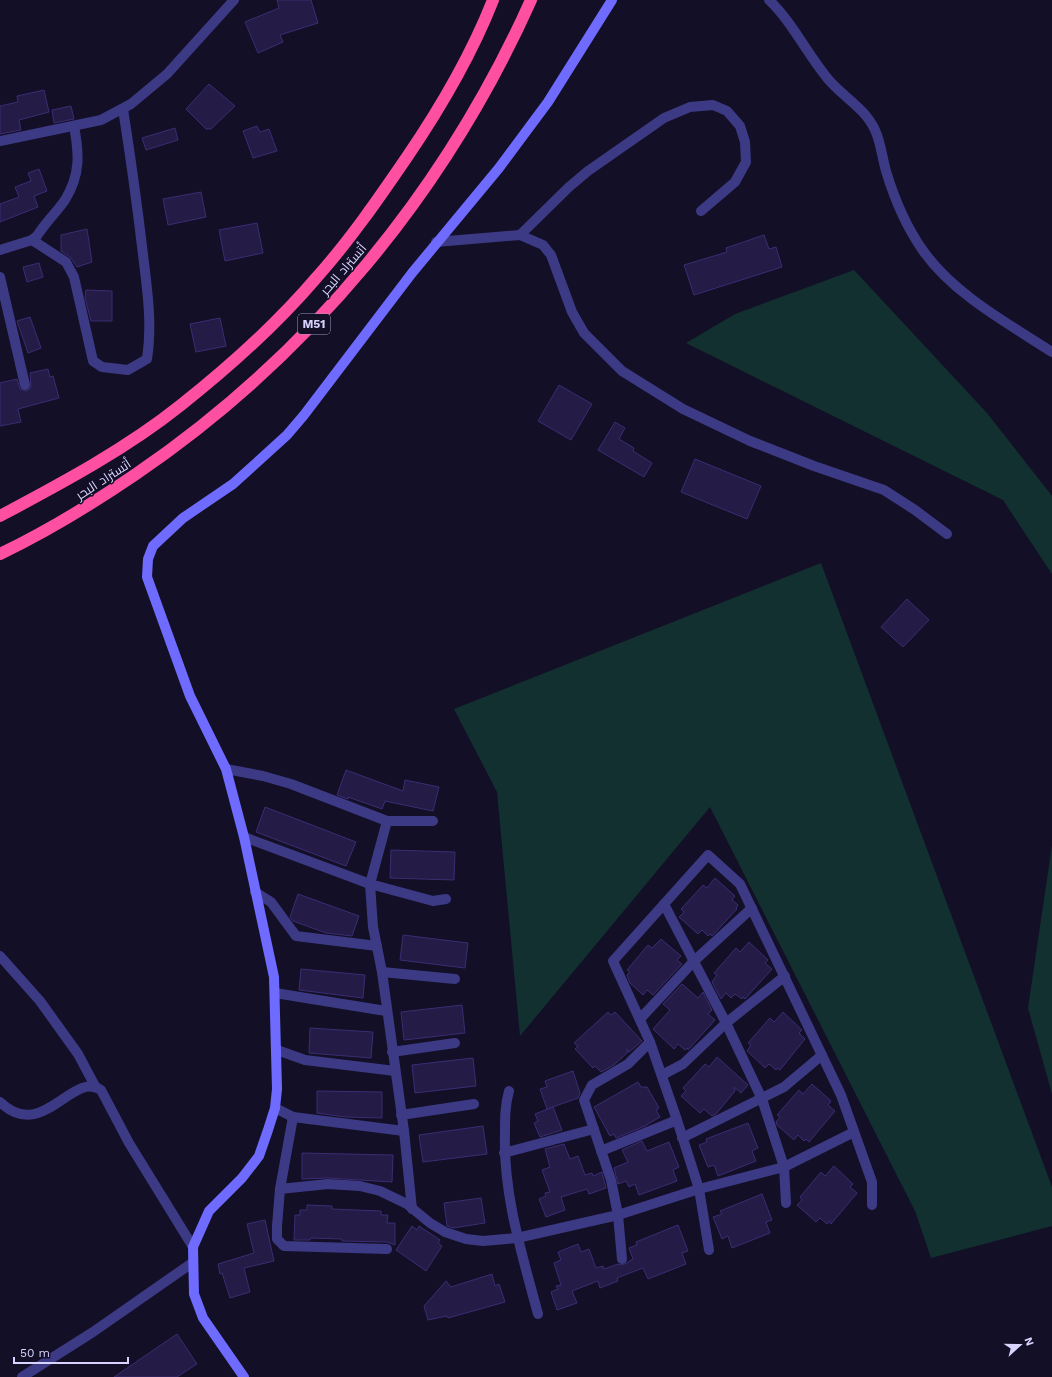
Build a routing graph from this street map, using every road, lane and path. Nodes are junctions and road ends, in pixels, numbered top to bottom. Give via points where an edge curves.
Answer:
1 (234, 0) edge
2 (493, 0) edge
3 (531, 0) edge
4 (612, 0) edge
5 (769, 0) edge
6 (123, 109) junction
7 (74, 126) junction
8 (0, 141) edge
9 (701, 211) dead end
10 (520, 235) junction
11 (32, 240) junction
12 (436, 242) junction
13 (0, 250) edge
14 (0, 277) edge
15 (1052, 352) edge
16 (24, 386) dead end
17 (0, 516) edge
18 (947, 534) dead end
19 (0, 554) edge
20 (226, 769) junction
21 (387, 821) junction
22 (433, 821) dead end
23 (244, 837) junction
24 (370, 884) junction
25 (255, 892) junction
26 (446, 899) dead end
27 (664, 904) junction
28 (752, 908) junction
29 (377, 946) junction
30 (0, 956) edge
31 (694, 961) junction
32 (382, 972) junction
33 (785, 976) junction
34 (455, 979) dead end
35 (275, 993) junction
36 (386, 1011) junction
37 (640, 1019) junction
38 (726, 1023) junction
39 (650, 1042) junction
40 (455, 1043) dead end
41 (277, 1050) junction
42 (392, 1052) junction
43 (822, 1055) junction
44 (395, 1071) junction
45 (662, 1075) junction
46 (95, 1086) junction
47 (509, 1091) dead end
48 (762, 1099) junction
49 (0, 1102) edge
50 (474, 1104) dead end
51 (275, 1108) junction
52 (402, 1115) junction
53 (293, 1117) junction
54 (677, 1120) junction
55 (594, 1129) junction
56 (404, 1131) junction
57 (854, 1132) junction
58 (682, 1138) junction
59 (601, 1151) junction
60 (504, 1153) junction
61 (784, 1167) junction
62 (280, 1189) junction
63 (699, 1189) junction
64 (786, 1203) dead end
65 (872, 1205) dead end
66 (412, 1208) junction
67 (618, 1215) junction
68 (518, 1238) junction
69 (193, 1247) junction
70 (387, 1249) dead end
71 (709, 1250) dead end
72 (622, 1259) dead end
73 (192, 1263) junction
74 (538, 1314) dead end
75 (22, 1377) edge
76 (244, 1377) edge

1 - 6 street via 167,74
2 - 17 highway, أتستراد البحر / M51 via 461,72 428,126 372,207 318,277 251,344 180,406 91,467
3 - 19 highway, أتستراد البحر / M51 via 492,80 434,175 370,260 314,324 252,385 167,453 52,528
4 - 12 street via 548,102 499,168
5 - 15 street via 795,31 829,80 869,120 879,142 896,204 925,254 977,303
6 - 7 street via 101,120
6 - 11 street via 149,311 150,338 147,359 128,370 102,367 93,361 74,277 66,262
7 - 8 street
7 - 11 street via 79,159 72,185 65,199
9 - 10 street via 735,182 747,158 744,134 740,126 727,111 713,105 690,107 664,118 583,175
10 - 12 street
10 - 18 street via 543,245 547,250 564,286 572,312 584,333 622,371 683,409 750,441 884,490
11 - 13 street
12 - 20 street via 291,430 233,484 183,518 153,546 148,559 147,577 190,696
14 - 16 street
20 - 21 street via 291,784
20 - 23 street
21 - 22 street
21 - 24 street
23 - 24 street
23 - 25 street
24 - 26 street via 433,901
24 - 29 street
25 - 29 street via 271,902 296,936
25 - 35 street via 274,977
27 - 28 street via 708,855 740,884
27 - 31 street
27 - 37 street via 613,961
28 - 31 street
28 - 33 street
29 - 32 street
30 - 46 street via 40,1001 78,1054
31 - 37 street
31 - 38 street
32 - 34 street
32 - 36 street
33 - 38 street
33 - 43 street
35 - 36 street
35 - 41 street
36 - 42 street
37 - 39 street
38 - 45 street via 683,1064
38 - 48 street
39 - 45 street
39 - 55 street via 628,1064 592,1085 584,1100
40 - 42 street
41 - 44 street via 305,1060
41 - 51 street
42 - 44 street
43 - 48 street via 784,1087
43 - 57 street via 841,1095
44 - 52 street
45 - 54 street
46 - 49 street via 87,1086 47,1110 33,1115 23,1115
46 - 69 street via 105,1096 128,1142
47 - 60 street via 505,1104
48 - 58 street
48 - 61 street
50 - 52 street
51 - 53 street
51 - 69 street via 259,1156 242,1178 209,1211
52 - 56 street
53 - 56 street
53 - 62 street
54 - 58 street
54 - 59 street
55 - 59 street
55 - 60 street
56 - 66 street
57 - 61 street
57 - 65 street via 872,1182
58 - 63 street
59 - 67 street via 611,1180
60 - 68 street via 507,1190
61 - 63 street
61 - 64 street
62 - 66 street via 328,1184 360,1186 397,1199
62 - 70 street via 276,1226 277,1239 284,1246
63 - 67 street
63 - 71 street
66 - 68 street via 445,1232 466,1239 483,1241
67 - 68 street
67 - 72 street
68 - 74 street
69 - 73 street
73 - 75 street via 94,1332
73 - 76 street via 194,1294 203,1318

